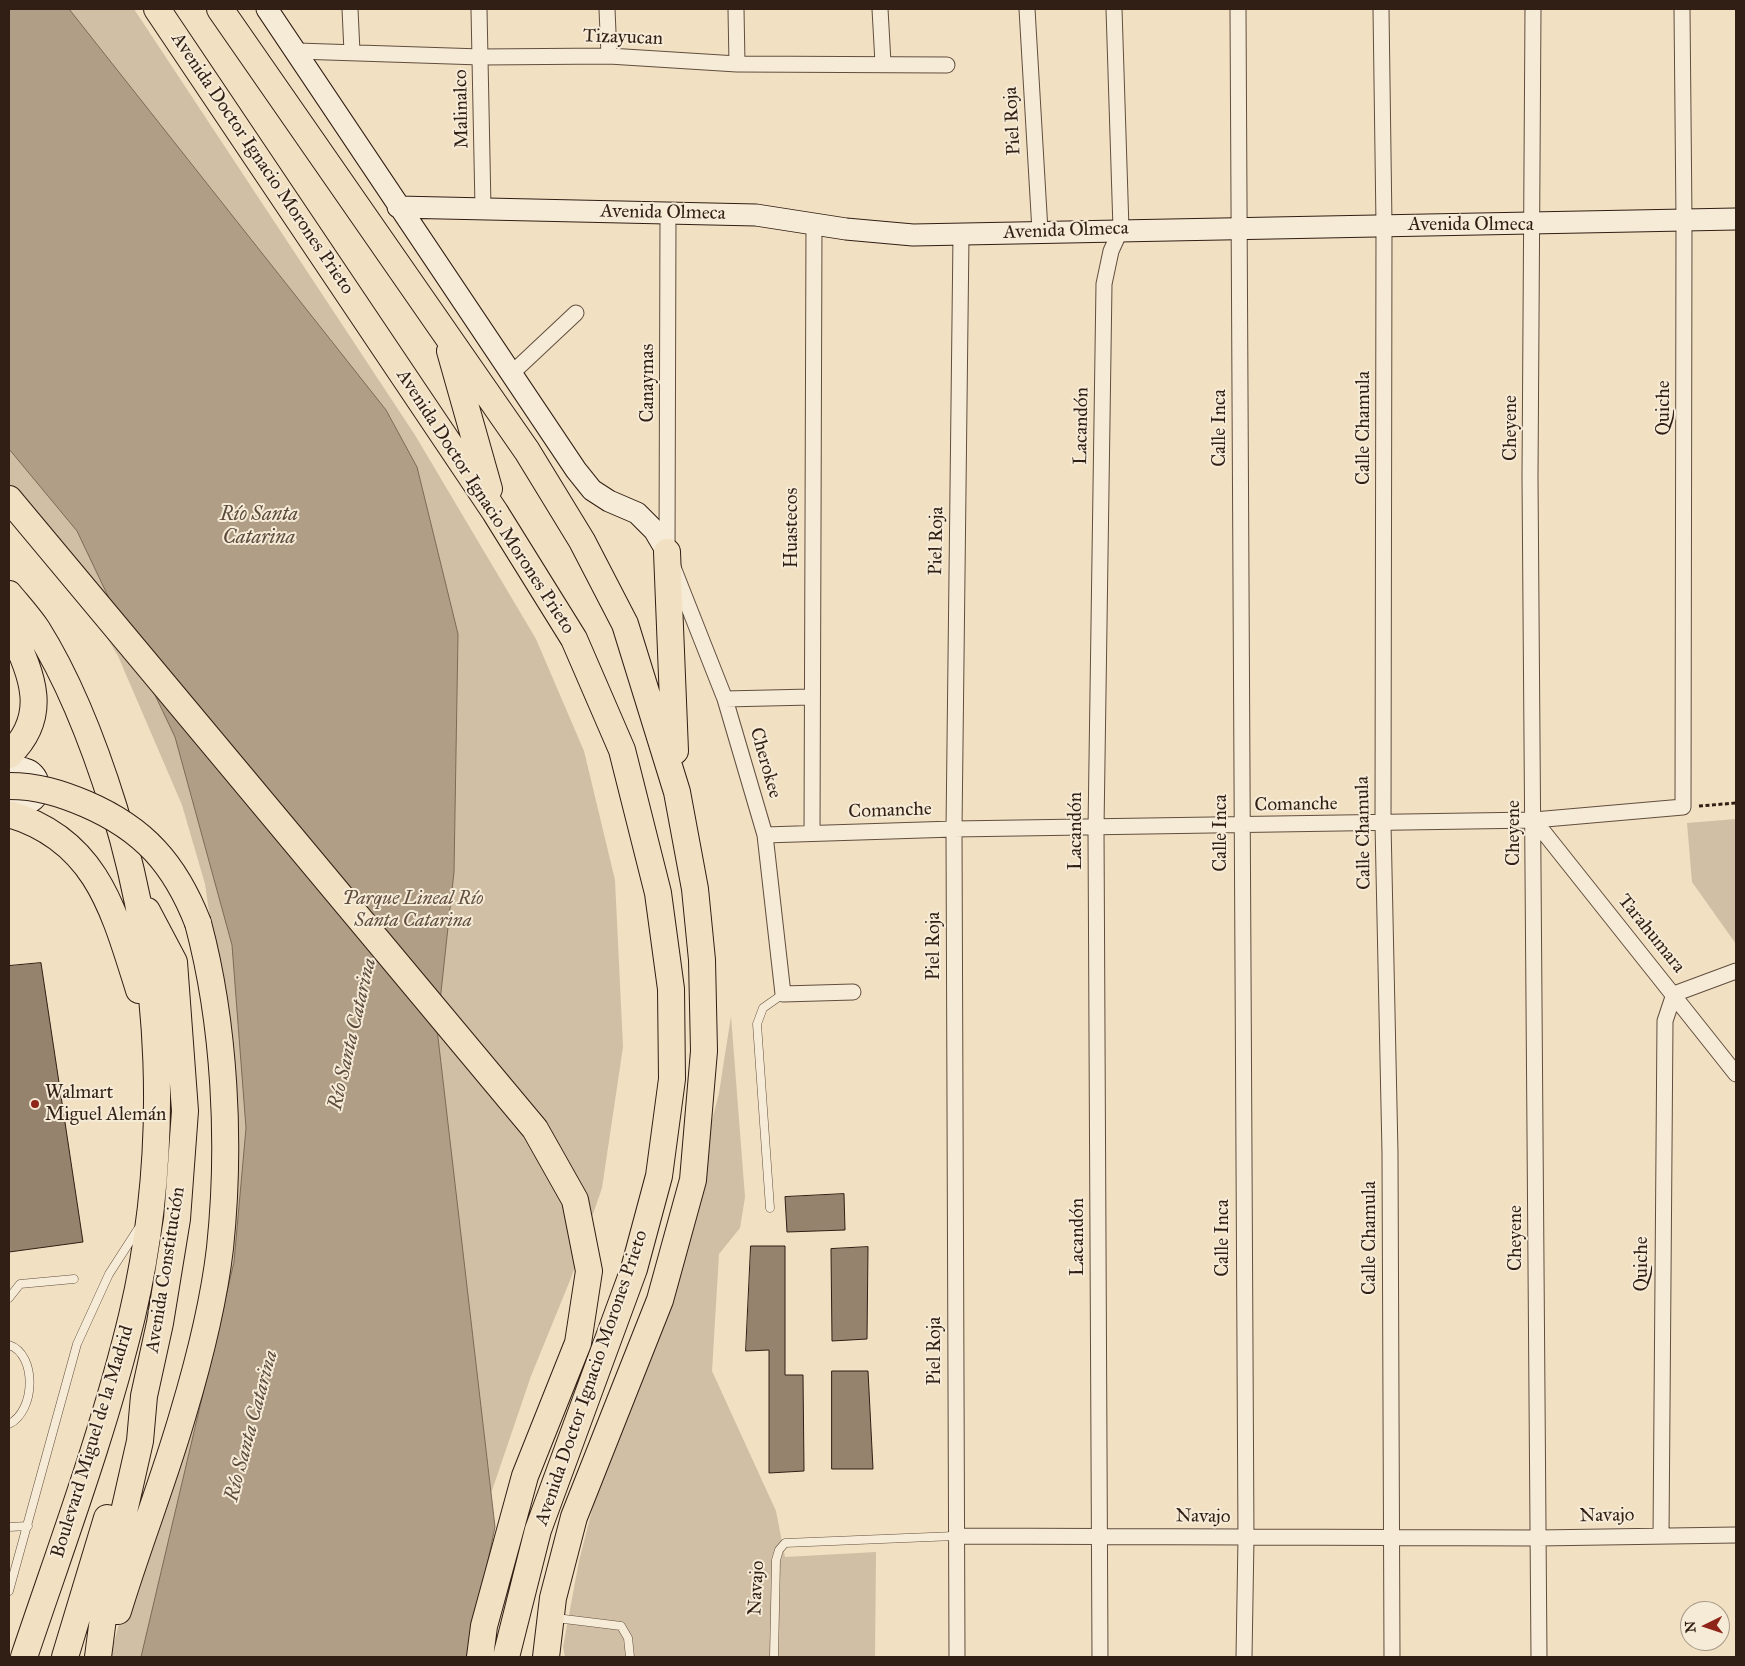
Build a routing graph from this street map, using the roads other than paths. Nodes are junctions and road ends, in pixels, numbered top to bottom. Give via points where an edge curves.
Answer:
1 (157, 9) edge
2 (220, 9) edge
3 (267, 9) edge
4 (350, 9) edge
5 (479, 9) edge
6 (607, 9) edge
7 (736, 9) edge
8 (880, 9) edge
9 (1027, 9) edge
10 (1114, 9) edge
11 (1238, 9) edge
12 (1381, 9) edge
13 (1534, 9) edge
14 (1682, 9) edge
15 (297, 51) junction
16 (352, 52) junction
17 (609, 56) junction
18 (481, 57) junction
19 (883, 63) junction
20 (737, 64) junction
21 (947, 65) dead end
22 (398, 207) junction
23 (483, 208) junction
24 (668, 214) junction
25 (1736, 219) edge
26 (1684, 220) junction
27 (814, 224) junction
28 (1384, 225) junction
29 (1531, 225) junction
30 (1120, 229) junction
31 (1240, 229) junction
32 (1040, 231) junction
33 (961, 235) junction
34 (576, 313) dead end
35 (444, 332) junction
36 (511, 374) junction
37 (9, 499) edge
38 (495, 512) junction
39 (667, 552) junction
40 (9, 594) edge
41 (9, 625) edge
42 (811, 697) junction
43 (725, 699) junction
44 (9, 755) edge
45 (9, 768) edge
46 (9, 786) edge
47 (677, 792) junction
48 (1683, 807) joint
49 (9, 808) edge
50 (9, 814) edge
51 (1534, 820) junction
52 (1383, 824) junction
53 (1240, 826) junction
54 (1096, 828) junction
55 (954, 829) junction
56 (812, 833) junction
57 (765, 835) junction
58 (135, 888) junction
59 (1736, 972) edge
60 (853, 992) dead end
61 (783, 994) junction
62 (1674, 994) junction
63 (153, 1031) junction
64 (1736, 1074) edge
65 (770, 1208) dead end
66 (150, 1211) junction
67 (74, 1280) dead end
68 (9, 1298) edge
69 (9, 1345) edge
70 (144, 1396) junction
71 (9, 1424) edge
72 (28, 1526) junction
73 (9, 1527) edge
74 (1736, 1535) edge
75 (955, 1536) junction
76 (1099, 1536) junction
77 (1661, 1536) junction
78 (1390, 1537) junction
79 (1246, 1538) junction
80 (1538, 1538) junction
81 (9, 1591) edge
82 (551, 1617) junction
83 (547, 1655) edge
84 (24, 1657) edge
85 (65, 1657) edge
86 (98, 1657) edge
87 (104, 1657) edge
88 (480, 1657) edge
89 (506, 1657) edge
90 (630, 1657) edge
91 (774, 1657) edge
92 (957, 1657) edge
93 (1100, 1657) edge
94 (1244, 1657) edge
95 (1392, 1657) edge
96 (1539, 1657) edge

1 - 38 highway, Avenida Doctor Ignacio Morones Prieto
2 - 35 highway, Avenida Doctor Ignacio Morones Prieto
3 - 15 street
4 - 16 street
5 - 18 street, Malinalco
6 - 17 street
7 - 20 street
8 - 19 street
9 - 32 street, Piel Roja
10 - 30 street, Lacandón
11 - 31 street, Calle Inca
12 - 28 street, Calle Chamula
13 - 29 street, Cheyene
14 - 26 street, Quiche
15 - 16 street, Tizayucan
15 - 22 street
16 - 18 street, Tizayucan
17 - 18 street, Tizayucan
17 - 20 street, Tizayucan
18 - 23 street, Malinalco
19 - 20 street, Tizayucan
19 - 21 street, Tizayucan
22 - 23 street, Avenida Olmeca
22 - 36 street
23 - 24 street, Avenida Olmeca
24 - 27 street, Avenida Olmeca via 756,215
24 - 39 street, Canaymas
25 - 26 street, Avenida Olmeca
26 - 29 street, Avenida Olmeca
26 - 48 street, Quiche
27 - 33 street, Avenida Olmeca via 887,233
27 - 42 street, Huastecos
28 - 29 street, Avenida Olmeca
28 - 31 street, Avenida Olmeca
28 - 52 street, Calle Chamula
29 - 51 street, Cheyene
30 - 31 street, Avenida Olmeca
30 - 32 street, Avenida Olmeca
30 - 54 street, Lacandón via 1104,284
31 - 53 street, Calle Inca
32 - 33 street, Avenida Olmeca
33 - 55 street, Piel Roja
34 - 36 street
35 - 38 highway
35 - 47 highway, Avenida Doctor Ignacio Morones Prieto via 527,452 582,541 625,624
36 - 39 street via 592,490 637,513 654,530
37 - 88 highway via 535,1129 575,1200 589,1271 578,1342 525,1476 484,1626
38 - 89 highway, Avenida Doctor Ignacio Morones Prieto via 574,639 622,750 658,893 671,999 672,1078 659,1176 634,1269 538,1530
39 - 43 street, Cherokee
39 - 47 highway
40 - 58 highway, Boulevard Miguel de la Madrid via 36,627 78,710 107,785
41 - 44 highway via 31,682 35,704 28,731
42 - 43 street
42 - 56 street, Huastecos
43 - 57 street, Cherokee
45 - 49 street via 32,772 39,790 33,801
46 - 87 highway, bridge via 58,792 119,819 154,848 186,896 198,923 208,961 222,1065 224,1192 220,1250 213,1287 188,1396
47 - 82 highway, Avenida Doctor Ignacio Morones Prieto via 695,889 702,960 704,1052 693,1180 660,1300 574,1517
48 - 51 street, Comanche
50 - 63 highway via 24,818 57,836 71,847 97,878 116,919
51 - 52 street, Comanche
51 - 62 street, Tarahumara
51 - 80 street, Cheyene
52 - 53 street, Comanche
52 - 78 street, Calle Chamula via 1390,1153
53 - 54 street, Comanche
53 - 79 street, Calle Inca
54 - 55 street, Comanche
54 - 76 street, Lacandón
55 - 56 street, Comanche
55 - 75 street, Piel Roja
56 - 57 street, Comanche
57 - 61 street, Cherokee
58 - 63 highway, Boulevard Miguel de la Madrid via 149,966
58 - 70 highway, Avenida Constitución via 174,962 185,1111 177,1219
59 - 62 street
60 - 61 street
61 - 65 lane via 762,1008 757,1024
62 - 64 street, Tarahumara
62 - 77 street, Quiche via 1664,1021 1663,1042
63 - 66 highway, Boulevard Miguel de la Madrid via 157,1111
66 - 72 lane via 109,1274 77,1344
66 - 84 highway, Boulevard Miguel de la Madrid via 132,1316 102,1425
67 - 68 lane via 20,1284
69 - 71 lane via 23,1357 28,1371 29,1398 24,1412
70 - 85 highway
70 - 86 highway, Avenida Constitución via 140,1440 108,1587
72 - 73 lane
72 - 81 lane
74 - 77 street, Navajo
75 - 76 street, Navajo
75 - 91 lane, Navajo via 785,1544 776,1560
75 - 92 street, Piel Roja
76 - 79 street, Navajo
76 - 93 street, Lacandón
77 - 80 street, Navajo
78 - 79 street, Navajo
78 - 80 street, Navajo
78 - 95 street, Calle Chamula
79 - 94 street, Calle Inca
80 - 96 street, Cheyene
82 - 83 highway, Avenida Doctor Ignacio Morones Prieto
82 - 90 lane via 621,1626 628,1638

